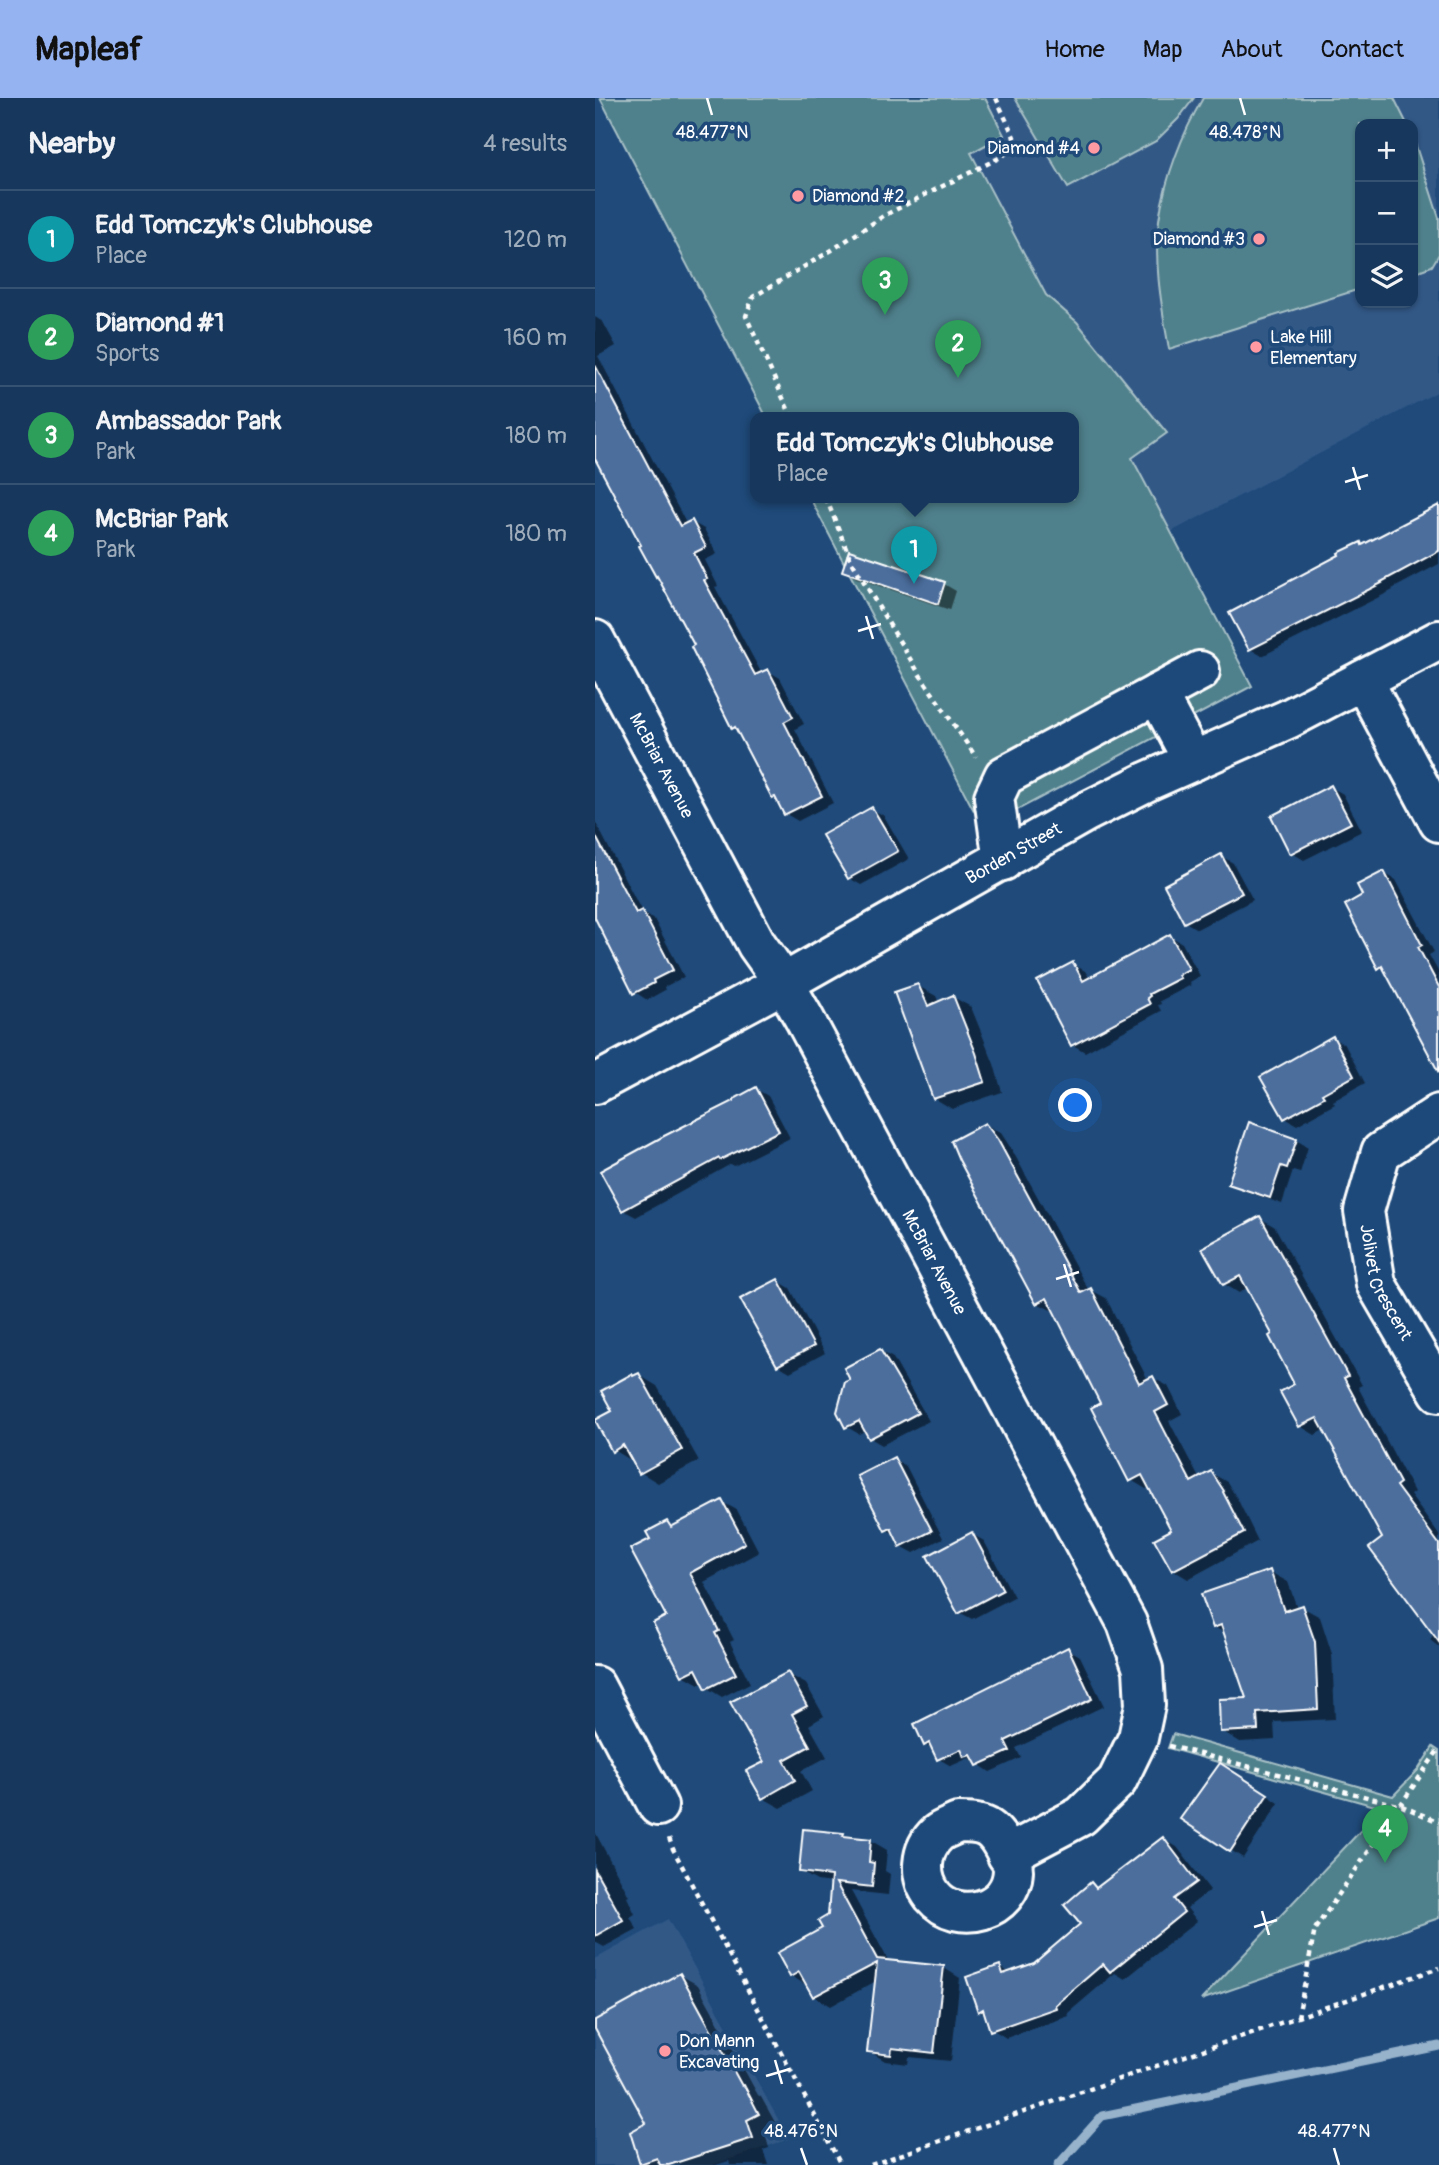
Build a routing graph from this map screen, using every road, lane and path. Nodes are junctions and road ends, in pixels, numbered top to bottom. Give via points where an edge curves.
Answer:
1 (996, 98) edge
2 (789, 412) edge
3 (827, 503) edge
4 (595, 639) edge
5 (1439, 640) edge
6 (1200, 671) dead end
7 (1363, 680) junction
8 (1157, 694) junction
9 (1193, 761) junction
10 (1004, 776) junction
11 (1439, 822) edge
12 (1003, 861) junction
13 (783, 983) junction
14 (595, 1084) edge
15 (1439, 1114) edge
16 (1439, 1392) edge
17 (595, 1686) edge
18 (1138, 1738) junction
19 (1439, 1749) edge
20 (658, 1806) joint
21 (1402, 1806) junction
22 (1439, 1822) edge
23 (1007, 1855) dead end
24 (1439, 1968) edge
25 (1298, 2018) junction
26 (890, 2160) junction
27 (841, 2165) edge
28 (871, 2165) edge
29 (884, 2165) edge

1 - 2 path via 1014,137 1003,156 885,215 753,298 746,316
3 - 10 path via 851,560 920,676 977,759
4 - 13 street, McBriar Avenue via 757,945
5 - 7 street, Borden Street
6 - 8 street
7 - 9 street, Borden Street
7 - 11 street
8 - 9 street
8 - 10 street
9 - 12 street, Borden Street via 1086,812
10 - 12 street via 994,797
12 - 13 street, Borden Street
13 - 14 street, Borden Street
13 - 18 street, McBriar Avenue via 1127,1623 1143,1669 1145,1705
15 - 16 street, Jolivet Crescent via 1381,1152 1364,1211 1376,1284
17 - 20 street
18 - 21 path
18 - 23 street, McBriar Avenue via 1117,1781 1081,1816
19 - 21 path
20 - 27 path via 673,1849
21 - 22 path
21 - 25 path via 1315,1929
24 - 25 path
25 - 26 path
26 - 28 path
26 - 29 path

